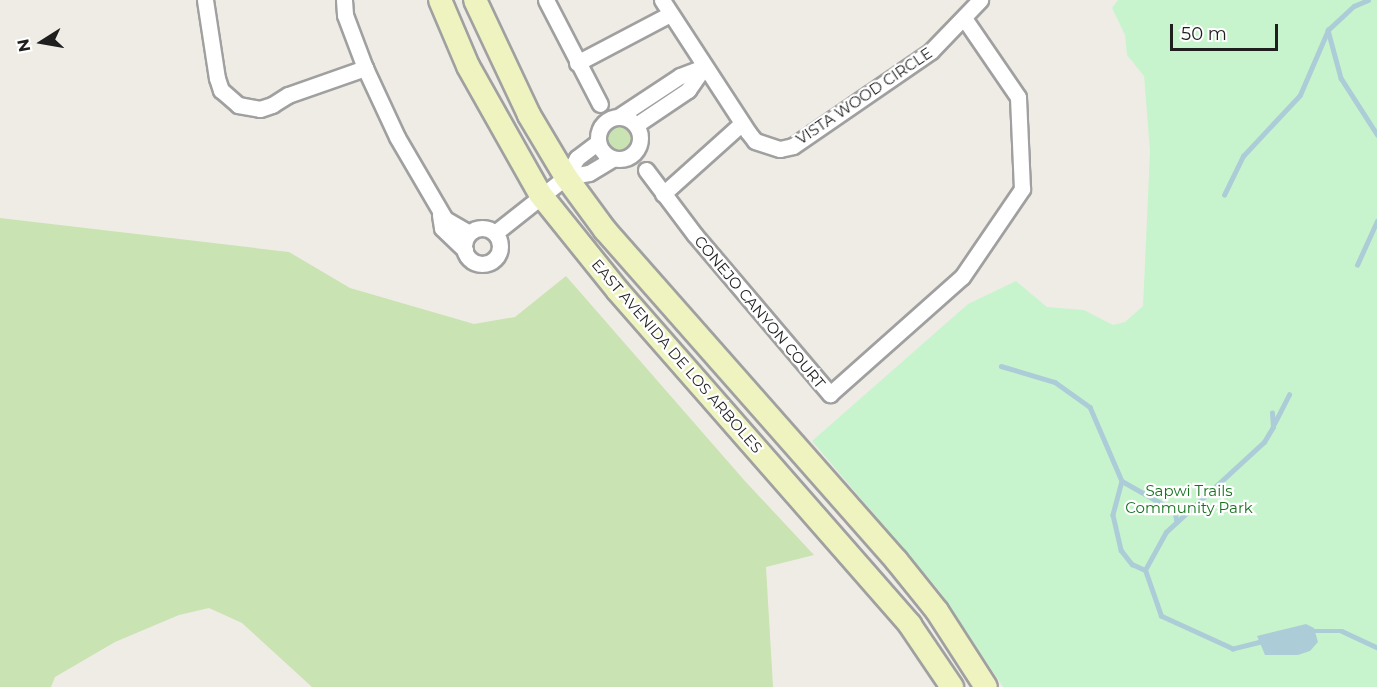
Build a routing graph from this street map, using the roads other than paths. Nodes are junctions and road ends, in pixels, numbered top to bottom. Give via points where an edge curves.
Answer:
1 (205, 0) edge
2 (344, 0) edge
3 (440, 0) edge
4 (475, 0) edge
5 (546, 0) edge
6 (662, 0) edge
7 (980, 0) edge
8 (670, 14) junction
9 (964, 18) junction
10 (577, 63) junction
11 (704, 66) junction
12 (365, 68) junction
13 (600, 104) dead end
14 (618, 117) junction
15 (742, 123) junction
16 (636, 125) junction
17 (598, 142) junction
18 (612, 159) junction
19 (646, 170) dead end
20 (566, 177) junction
21 (540, 194) junction
22 (663, 194) junction
23 (440, 212) junction
24 (469, 233) junction
25 (495, 233) junction
26 (465, 250) junction
27 (952, 687) edge
28 (986, 687) edge

1 - 12 street via 217,78 228,98 238,105 260,109
2 - 12 street via 345,15
3 - 21 main road, EAST AVENIDA DE LOS ARBOLES via 468,66
4 - 20 main road, EAST AVENIDA DE LOS ARBOLES via 498,55
5 - 10 street
6 - 8 street, VISTA WOOD CIRCLE
7 - 9 street, VISTA WOOD CIRCLE
8 - 10 street
8 - 11 street, VISTA WOOD CIRCLE
9 - 15 street, VISTA WOOD CIRCLE via 931,51 793,146 769,148 755,141
9 - 22 street, CONEJO CANYON COURT via 1018,97 1022,189 962,278 830,394
10 - 13 street
11 - 14 street via 680,76
11 - 15 street, VISTA WOOD CIRCLE
11 - 16 street via 688,90
12 - 23 street via 397,137
14 - 16 street
14 - 17 street via 603,123
15 - 22 street
16 - 18 street via 640,138 636,151 625,159
17 - 18 street
17 - 20 street via 577,158
18 - 20 street via 589,173
19 - 22 street, CONEJO CANYON COURT
20 - 21 street
20 - 28 main road, EAST AVENIDA DE LOS ARBOLES via 605,230 938,611
21 - 25 street
21 - 27 main road, EAST AVENIDA DE LOS ARBOLES via 618,291 910,625
23 - 24 street
23 - 26 street via 442,228
24 - 25 street via 485,228
24 - 26 street
25 - 26 street via 500,250 489,263 471,260

